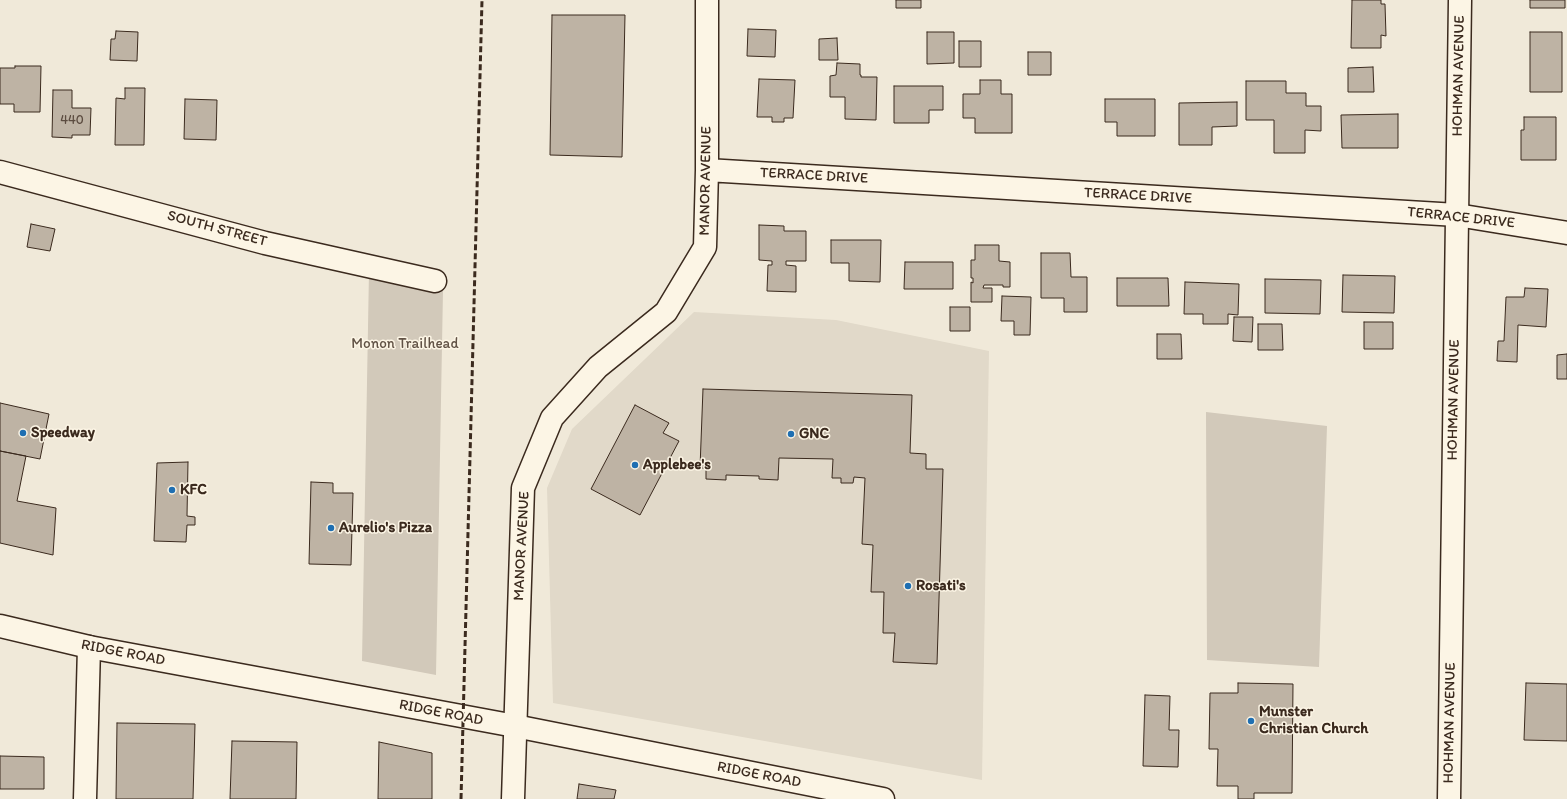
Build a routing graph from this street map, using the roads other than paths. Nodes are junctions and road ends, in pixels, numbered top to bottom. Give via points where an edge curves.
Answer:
1 (708, 0) edge
2 (1460, 0) edge
3 (707, 170) junction
4 (0, 172) edge
5 (1457, 215) junction
6 (1567, 233) edge
7 (435, 282) dead end
8 (0, 626) edge
9 (89, 647) junction
10 (515, 726) junction
11 (846, 796) edge
12 (85, 799) edge
13 (513, 799) edge
14 (883, 799) edge
15 (1449, 799) edge

1 - 3 street, MANOR AVENUE
2 - 5 street, HOHMAN AVENUE
3 - 5 street, TERRACE DRIVE
3 - 10 street, MANOR AVENUE via 705,247 666,312 598,367 552,418 523,488
4 - 7 street, SOUTH STREET via 265,243
5 - 6 street, TERRACE DRIVE
5 - 15 street, HOHMAN AVENUE
8 - 9 street, RIDGE ROAD
9 - 10 street, RIDGE ROAD
9 - 12 street
10 - 11 street, RIDGE ROAD
10 - 13 street, MANOR AVENUE
11 - 14 street, RIDGE ROAD

